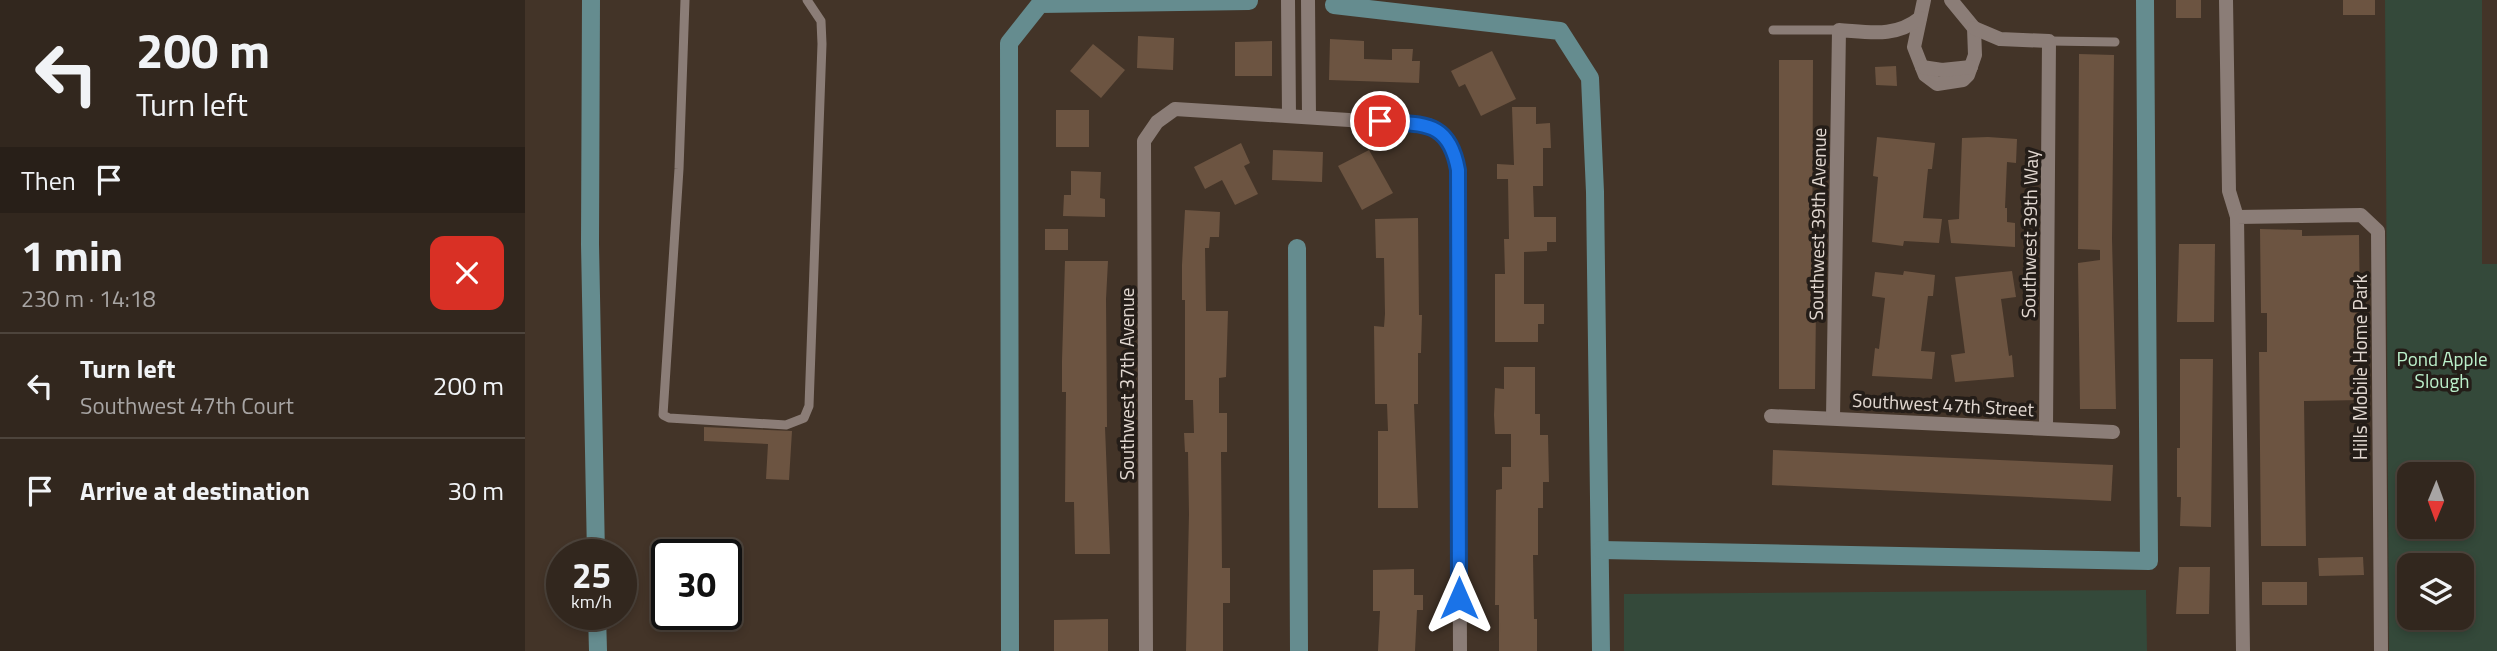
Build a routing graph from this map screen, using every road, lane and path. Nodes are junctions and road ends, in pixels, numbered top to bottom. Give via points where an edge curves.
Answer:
1 (685, 0) edge
2 (807, 0) edge
3 (1288, 0) edge
4 (1308, 0) edge
5 (1924, 0) edge
6 (1951, 0) edge
7 (2226, 0) edge
8 (1920, 18) junction
9 (1974, 28) junction
10 (1773, 30) dead end
11 (1839, 30) junction
12 (1890, 34) junction
13 (2000, 39) junction
14 (2049, 41) junction
15 (2115, 41) dead end
16 (1914, 47) junction
17 (1973, 61) junction
18 (1289, 115) junction
19 (1309, 116) junction
20 (2237, 218) junction
21 (1771, 416) dead end
22 (1833, 418) junction
23 (2046, 428) junction
24 (2113, 432) dead end
25 (1146, 651) edge
26 (1460, 651) edge
27 (2243, 651) edge
28 (2381, 651) edge

1 - 2 lane via 663,415 786,425 804,418 809,406 822,44 821,21
3 - 18 street
4 - 19 street
5 - 8 street
6 - 9 street
7 - 20 street via 2229,191
8 - 12 street
8 - 16 street
9 - 13 street
9 - 17 street
10 - 11 lane
11 - 12 street
11 - 22 street, Southwest 39th Avenue
12 - 16 street
13 - 14 street
13 - 17 street
14 - 15 lane
14 - 23 street, Southwest 39th Way
16 - 17 street via 1929,81 1937,84 1963,80
18 - 19 street
18 - 25 street, Southwest 37th Avenue via 1175,109 1157,122 1144,141
19 - 26 street via 1428,125 1449,141 1458,170
20 - 27 street
20 - 28 street, Hills Mobile Home Park via 2361,215 2378,231
21 - 22 street, Southwest 47th Street
22 - 23 street, Southwest 47th Street
23 - 24 street, Southwest 47th Street

